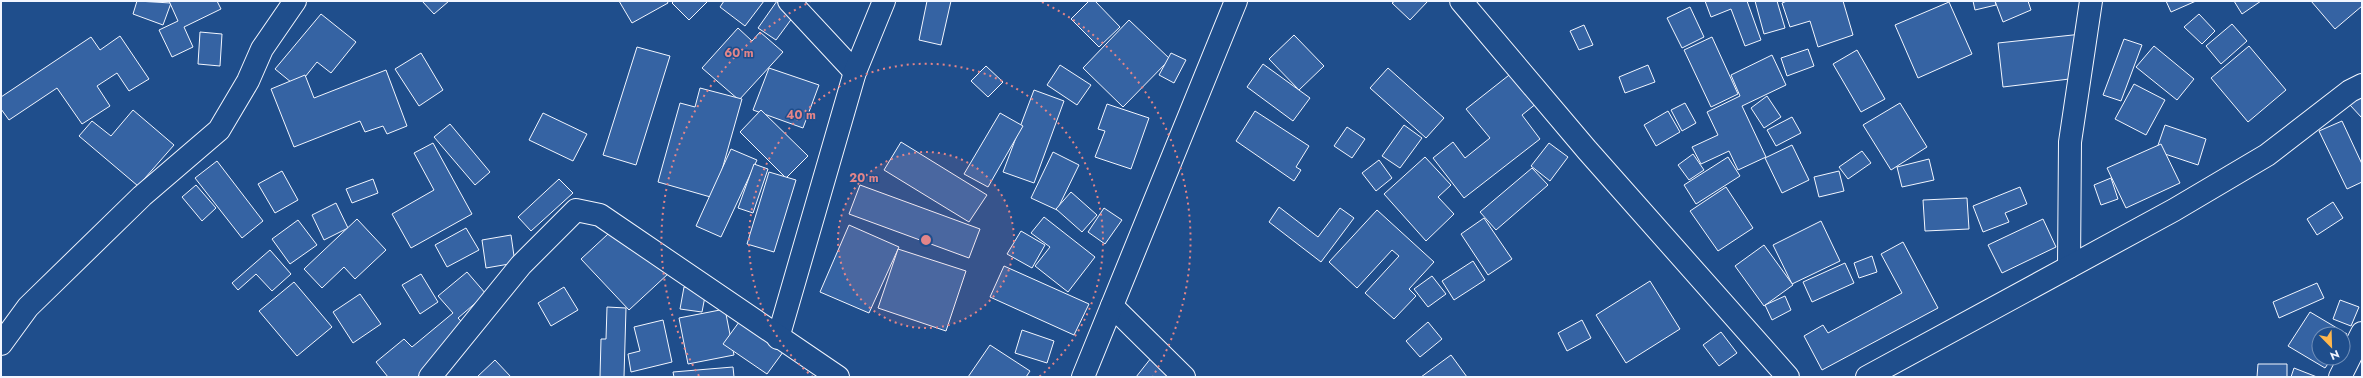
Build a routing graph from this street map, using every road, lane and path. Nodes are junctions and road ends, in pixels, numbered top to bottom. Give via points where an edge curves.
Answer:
1 (295, 1) edge
2 (789, 1) edge
3 (884, 1) edge
4 (1236, 1) edge
5 (1461, 1) edge
6 (2091, 1) edge
7 (855, 72) junction
8 (2362, 85) edge
9 (2069, 267) junction
10 (1112, 306) junction
11 (2362, 333) edge
12 (778, 338) junction
13 (1, 344) edge
14 (830, 375) edge
15 (430, 377) edge
16 (1083, 377) edge
17 (1184, 377) edge
18 (1788, 377) edge
19 (1867, 377) edge
20 (2340, 377) edge

1 - 13 street via 262,49 248,81 219,130 142,196 28,307
2 - 7 street
3 - 7 street
4 - 10 street
5 - 18 street via 1587,150
6 - 9 street via 2070,142
7 - 12 street
8 - 9 street via 2350,91 2267,155 2174,210
9 - 19 street
10 - 16 street
10 - 17 street
11 - 20 street
12 - 14 street
12 - 15 street via 600,215 576,210 522,265

